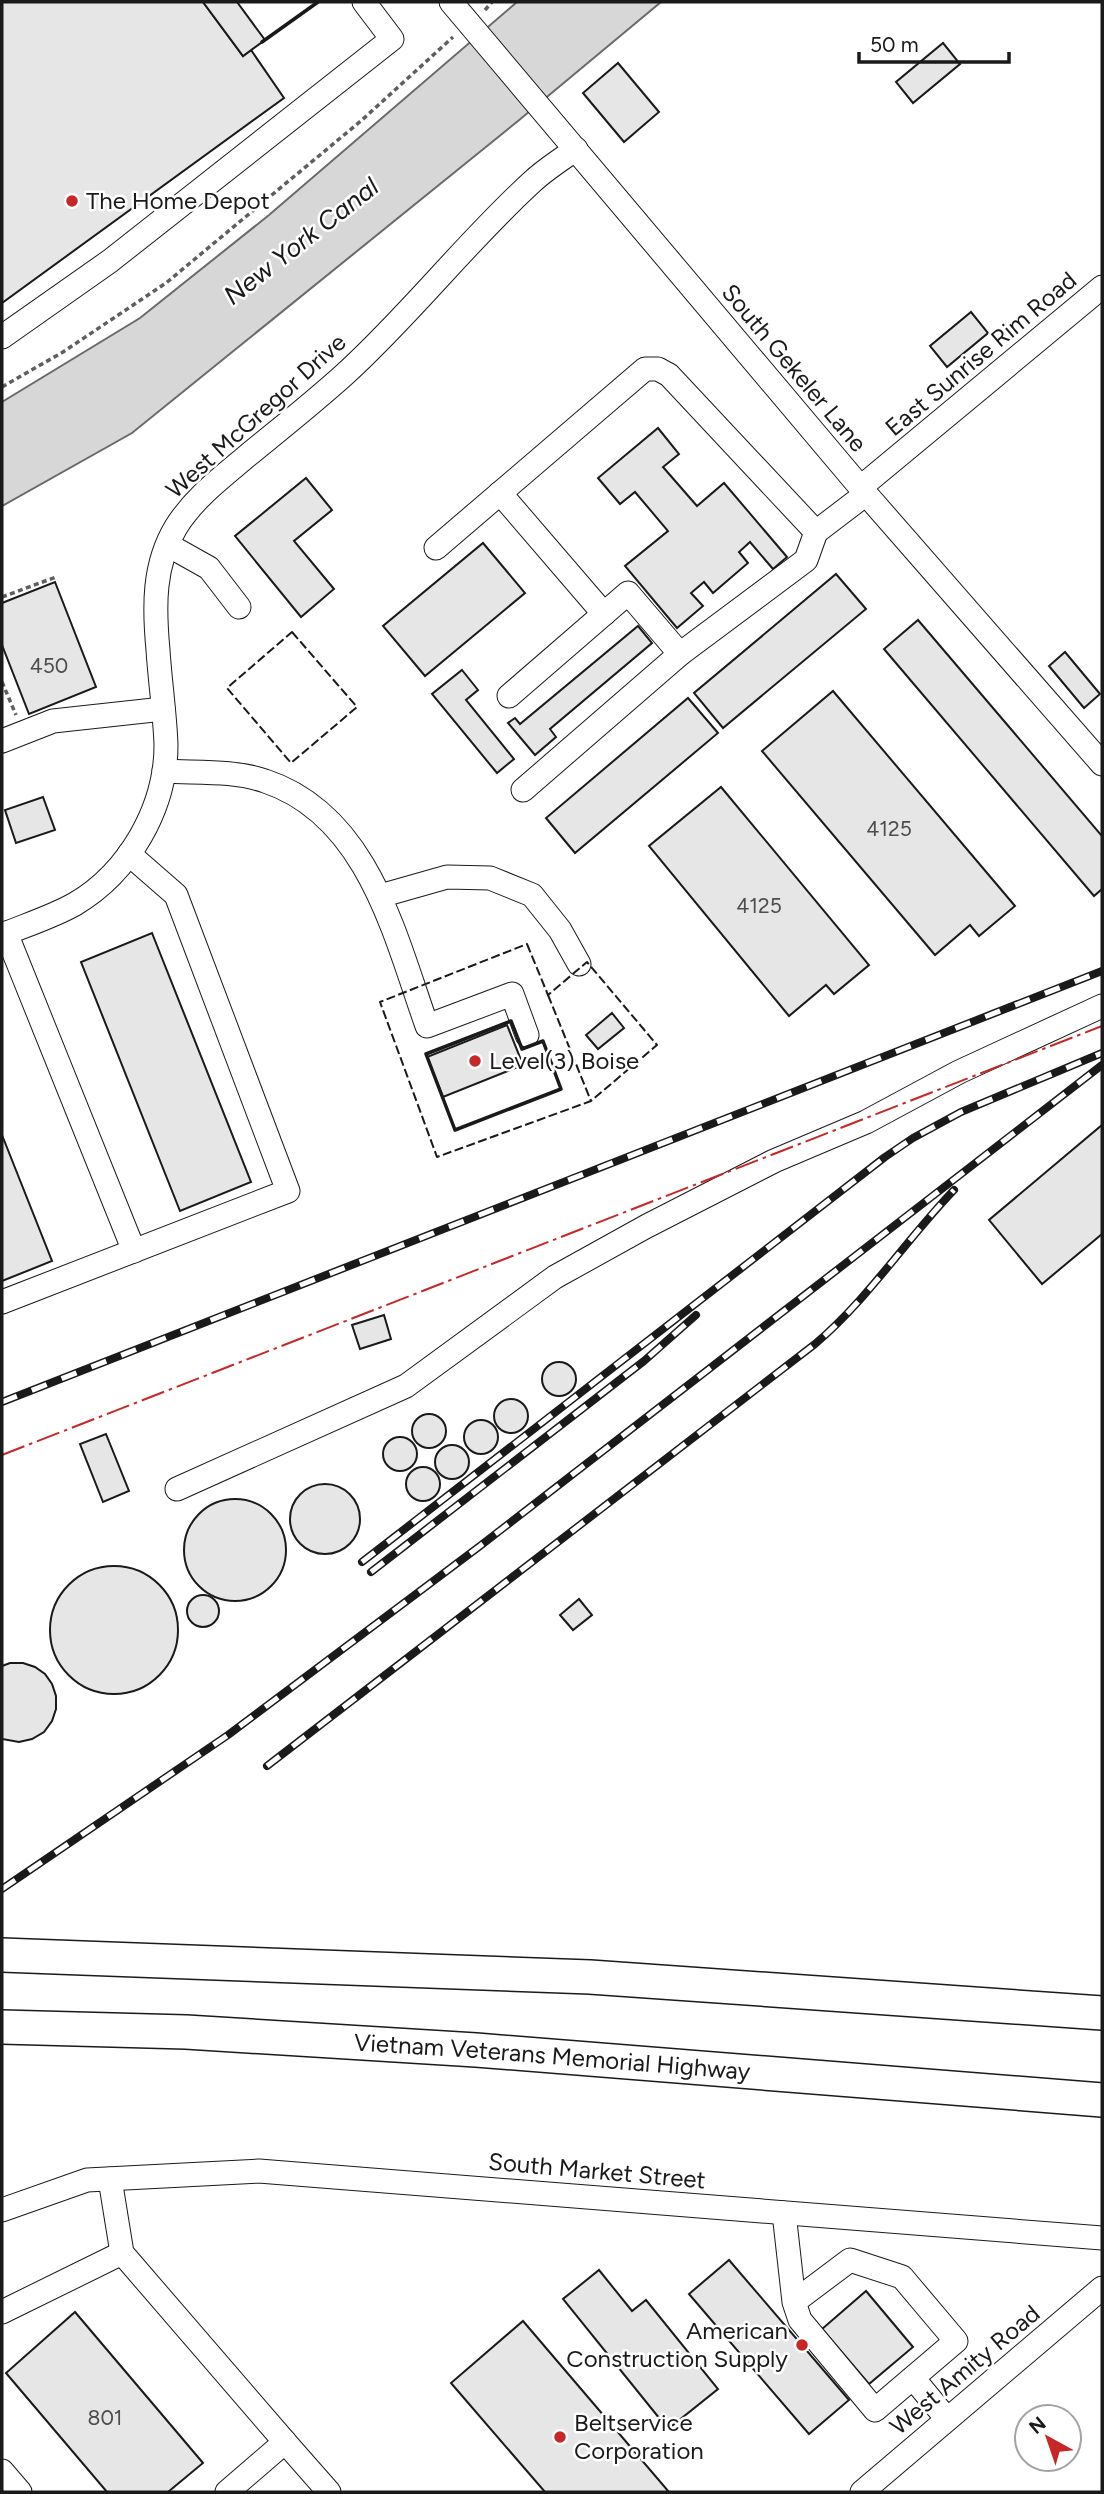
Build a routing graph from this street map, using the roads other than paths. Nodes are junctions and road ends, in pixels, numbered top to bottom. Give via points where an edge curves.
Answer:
1 (364, 2) edge
2 (451, 2) edge
3 (576, 149) junction
4 (1102, 287) edge
5 (2, 337) edge
6 (864, 491) junction
7 (500, 493) junction
8 (816, 532) junction
9 (168, 545) junction
10 (436, 548) dead end
11 (239, 607) dead end
12 (604, 614) junction
13 (680, 654) junction
14 (509, 696) dead end
15 (163, 709) junction
16 (2, 741) edge
17 (1102, 764) edge
18 (164, 771) junction
19 (523, 790) dead end
20 (129, 854) junction
21 (380, 896) junction
22 (4, 934) edge
23 (579, 964) dead end
24 (1102, 1006) edge
25 (527, 1035) dead end
26 (134, 1251) junction
27 (2, 1302) edge
28 (177, 1489) dead end
29 (2, 1955) edge
30 (1102, 2013) edge
31 (2, 2027) edge
32 (1102, 2100) edge
33 (99, 2180) junction
34 (2, 2210) edge
35 (784, 2213) junction
36 (1102, 2238) edge
37 (122, 2253) junction
38 (1102, 2288) edge
39 (794, 2302) junction
40 (2, 2312) edge
41 (913, 2378) junction
42 (947, 2419) junction
43 (285, 2442) junction
44 (2, 2472) edge
45 (20, 2492) edge
46 (227, 2492) edge
47 (329, 2492) edge
48 (862, 2492) edge

1 - 5 street via 392,40 110,261
2 - 3 street, South Gekeler Lane
3 - 6 street, South Gekeler Lane
3 - 9 street, West McGregor Drive via 534,180 346,373 211,486 190,507
4 - 6 street, East Sunrise Rim Road
6 - 8 street, East Sunrise Rim Road
6 - 17 street, South Gekeler Lane
7 - 8 street via 645,369 658,369
7 - 10 street
7 - 12 street
8 - 13 street via 806,560
9 - 11 street via 208,568
9 - 15 street, West McGregor Drive via 156,583 154,613
12 - 13 street via 628,593
12 - 14 street
13 - 19 street
15 - 16 street via 53,721
15 - 18 street, West McGregor Drive
18 - 20 street, West McGregor Drive via 151,817
18 - 21 street via 265,781 291,793 322,814 350,842
20 - 22 street, West McGregor Drive via 100,886 76,903
20 - 26 street via 176,895 288,1191
21 - 23 street via 447,877 490,878 531,894 560,930
21 - 25 street via 427,1026 512,994
22 - 26 street
24 - 28 street via 647,1226 555,1278 407,1386
26 - 27 street
29 - 30 highway via 590,1977
31 - 32 highway, Vietnam Veterans Memorial Highway via 186,2032 476,2050
33 - 34 street, South Market Street
33 - 35 street, South Market Street via 259,2171
33 - 37 street
35 - 36 street, South Market Street
35 - 39 street
37 - 40 street
37 - 43 street
38 - 42 street, West Amity Road
39 - 41 street via 800,2320 875,2410
39 - 41 street via 850,2260 902,2277 956,2341
41 - 42 street
42 - 48 street, West Amity Road
43 - 46 street
43 - 47 street
44 - 45 street

